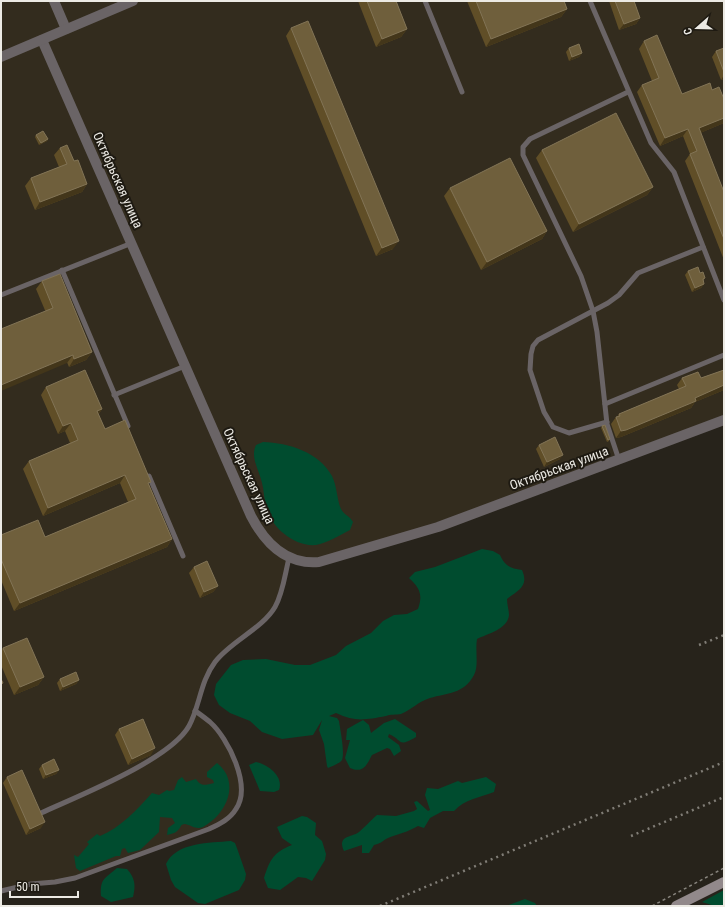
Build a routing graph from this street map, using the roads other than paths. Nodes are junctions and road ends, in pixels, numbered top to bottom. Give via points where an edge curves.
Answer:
1 (54, 1) edge
2 (133, 1) edge
3 (425, 1) edge
4 (590, 1) edge
5 (66, 29) junction
6 (42, 40) junction
7 (1, 57) edge
8 (462, 92) dead end
9 (628, 92) junction
10 (132, 243) junction
11 (703, 247) junction
12 (62, 270) junction
13 (1, 295) edge
14 (724, 300) edge
15 (593, 311) junction
16 (724, 355) edge
17 (185, 366) junction
18 (114, 395) junction
19 (605, 404) junction
20 (724, 420) edge
21 (606, 422) junction
22 (130, 432) edge
23 (619, 460) junction
24 (146, 468) edge
25 (183, 556) dead end
26 (289, 558) junction
27 (195, 711) junction
28 (41, 813) edge
29 (724, 882) edge
30 (1, 891) edge
31 (706, 891) junction
32 (676, 906) edge
33 (684, 906) edge

1 - 5 street
2 - 5 street
3 - 8 lane
4 - 9 lane
5 - 6 street
6 - 7 street
6 - 10 street, Октябрьская улица
9 - 11 lane via 651,144 674,172
9 - 15 lane via 530,139 523,147 523,155 581,276
10 - 12 lane
10 - 17 street, Октябрьская улица
11 - 14 lane
11 - 15 lane via 638,273 619,295
12 - 13 lane
12 - 18 lane
15 - 19 lane via 601,356
15 - 21 lane via 538,340 533,346 530,370 544,412 553,428 568,433
16 - 19 lane
17 - 18 lane
17 - 26 street, Октябрьская улица via 258,529 271,545
18 - 22 lane
19 - 21 lane
20 - 23 street, Октябрьская улица
21 - 23 lane
23 - 26 street, Октябрьская улица via 403,539 319,562 309,563
24 - 25 lane
26 - 27 lane via 275,607 266,619 237,640 215,663 202,684
27 - 28 lane via 183,734 156,757
27 - 30 lane via 210,722 220,734 239,771 241,797 229,818 209,829 75,878
29 - 31 main road
31 - 32 main road
31 - 33 main road

